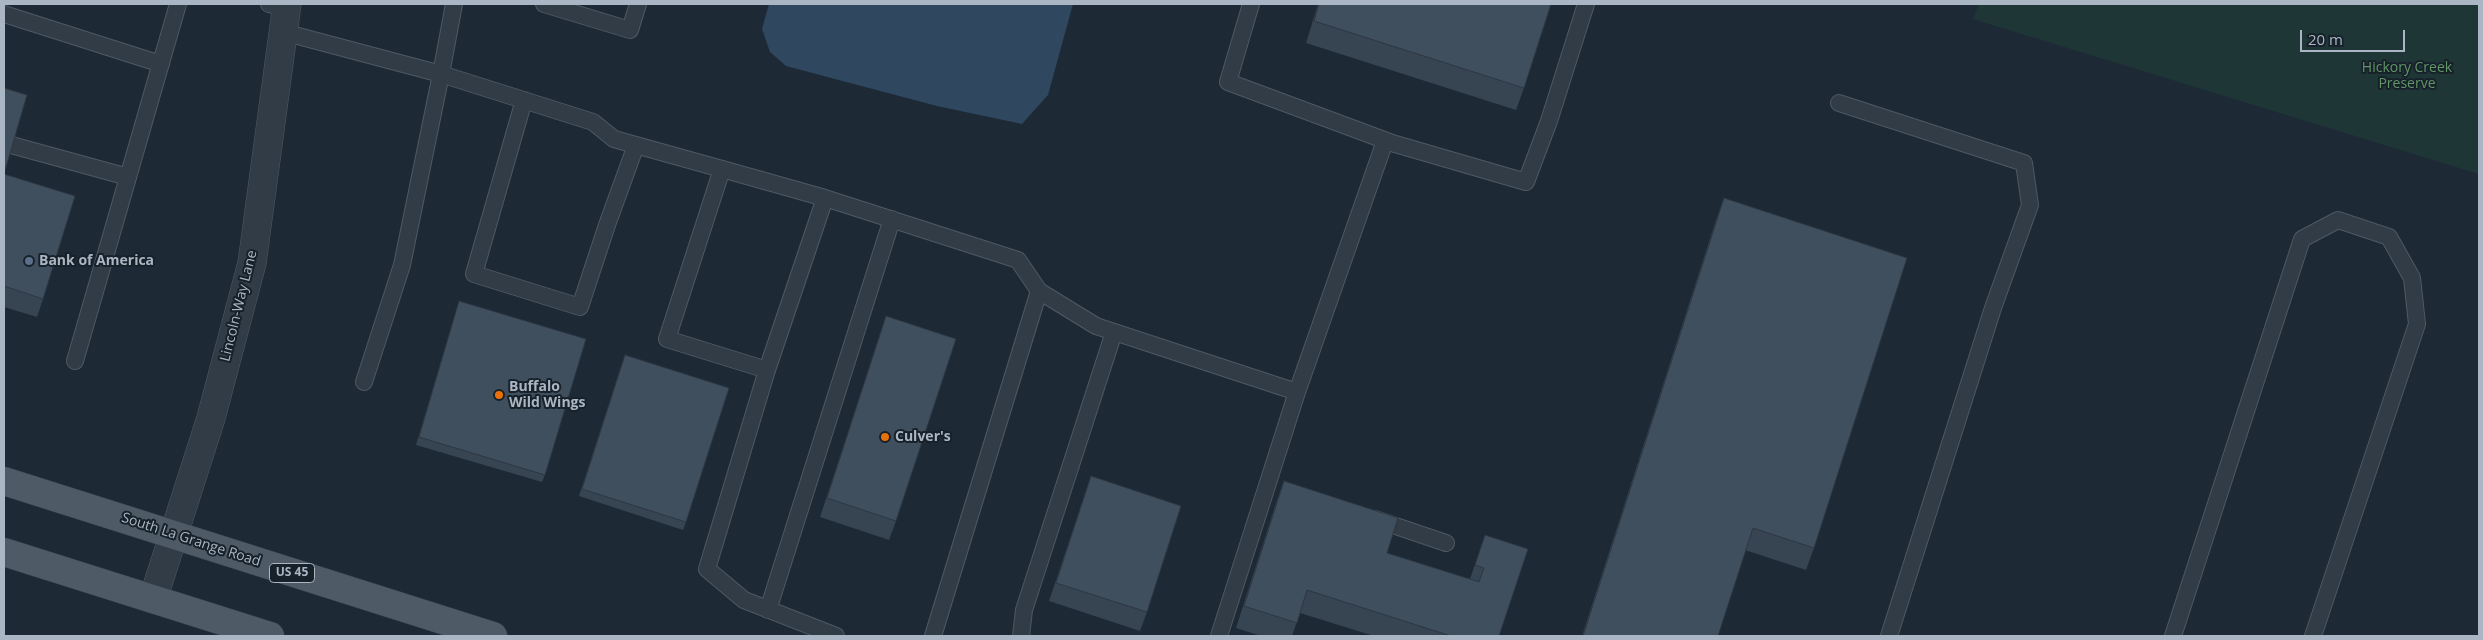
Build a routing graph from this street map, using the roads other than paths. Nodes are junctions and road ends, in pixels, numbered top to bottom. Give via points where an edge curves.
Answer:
1 (178, 4) edge
2 (454, 4) edge
3 (544, 4) edge
4 (638, 4) edge
5 (1251, 4) edge
6 (1586, 4) edge
7 (281, 12) edge
8 (4, 14) edge
9 (161, 64) junction
10 (441, 74) junction
11 (524, 100) junction
12 (1839, 103) dead end
13 (4, 143) edge
14 (1395, 144) junction
15 (636, 145) junction
16 (722, 169) junction
17 (128, 177) junction
18 (824, 198) junction
19 (892, 219) junction
20 (1039, 291) junction
21 (1114, 332) junction
22 (75, 361) dead end
23 (767, 370) junction
24 (364, 382) dead end
25 (1297, 392) junction
26 (4, 481) edge
27 (1268, 483) junction
28 (1287, 489) edge
29 (1362, 514) edge
30 (174, 535) junction
31 (1446, 543) dead end
32 (4, 552) edge
33 (153, 599) junction
34 (768, 610) junction
35 (270, 636) edge
36 (493, 636) edge
37 (836, 636) edge
38 (933, 636) edge
39 (1021, 636) edge
40 (1219, 636) edge
41 (1889, 636) edge
42 (2172, 636) edge
43 (2313, 636) edge

1 - 9 lane
2 - 10 lane
3 - 4 lane via 630,30
5 - 14 lane via 1228,82
6 - 14 lane via 1526,182
7 - 10 lane
7 - 30 street, Lincoln-Way Lane via 252,263 211,418
8 - 9 lane
9 - 17 lane
10 - 11 lane
10 - 24 lane via 402,264
11 - 15 lane via 593,122 614,139
11 - 15 lane via 474,274 580,307
12 - 41 lane via 2024,163 2030,205 1993,308
13 - 17 lane
14 - 25 lane via 1385,141
15 - 16 lane
16 - 18 lane
16 - 23 lane via 667,339
17 - 22 lane
18 - 19 lane
18 - 23 lane
19 - 20 lane via 1018,260
19 - 34 lane
20 - 21 lane via 1096,326
20 - 38 lane
21 - 25 lane
21 - 39 lane via 1024,610
23 - 34 lane via 707,569 744,600
25 - 27 lane
26 - 30 main road, South La Grange Road / US 45
27 - 28 lane
27 - 40 lane
29 - 31 lane
30 - 33 street, Lincoln-Way Lane
30 - 36 main road, South La Grange Road / US 45
32 - 33 main road
33 - 35 main road
34 - 37 lane
42 - 43 lane via 2302,239 2338,220 2390,237 2412,278 2417,324

